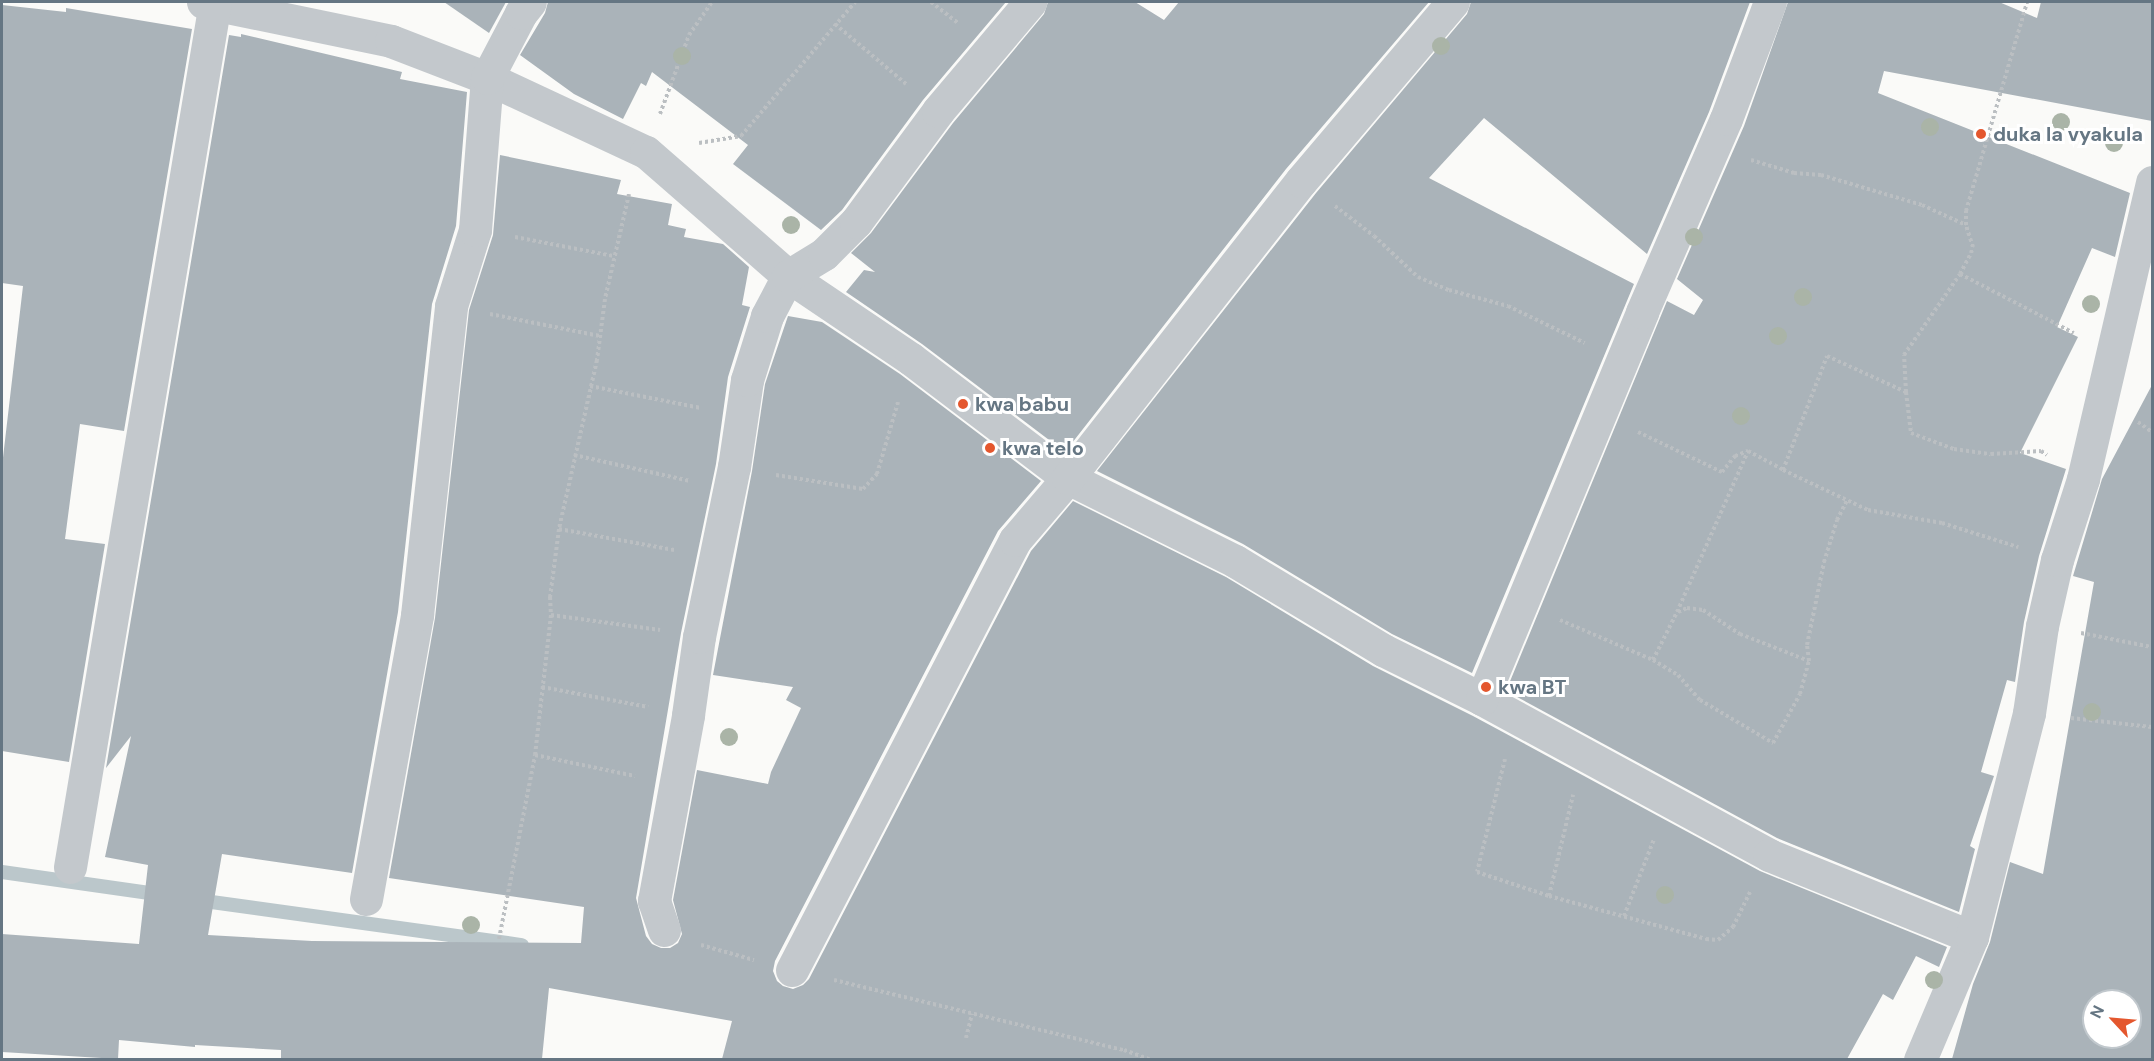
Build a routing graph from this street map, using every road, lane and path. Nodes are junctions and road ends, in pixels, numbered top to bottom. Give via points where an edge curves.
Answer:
1 (211, 2) edge
2 (530, 2) edge
3 (712, 2) edge
4 (855, 2) edge
5 (1030, 2) edge
6 (1453, 2) edge
7 (1770, 2) edge
8 (2027, 2) edge
9 (835, 24) junction
10 (487, 78) junction
11 (938, 111) junction
12 (1716, 143) junction
13 (646, 152) junction
14 (1301, 182) junction
15 (2152, 182) edge
16 (1966, 225) junction
17 (476, 230) junction
18 (614, 256) junction
19 (1960, 274) junction
20 (788, 276) junction
21 (451, 306) junction
22 (600, 336) junction
23 (2113, 350) junction
24 (911, 359) junction
25 (1623, 362) junction
26 (590, 387) junction
27 (1906, 392) junction
28 (1600, 414) junction
29 (740, 418) junction
30 (1748, 451) junction
31 (574, 455) junction
32 (1783, 470) junction
33 (731, 478) junction
34 (1068, 478) junction
35 (2083, 479) junction
36 (1847, 500) junction
37 (559, 530) junction
38 (716, 558) junction
39 (2057, 560) junction
40 (1521, 604) junction
41 (1677, 612) junction
42 (551, 615) junction
43 (2042, 626) junction
44 (699, 637) junction
45 (2152, 647) edge
46 (1653, 660) junction
47 (1809, 661) junction
48 (542, 687) junction
49 (1482, 699) junction
50 (2029, 713) junction
51 (688, 715) junction
52 (2152, 727) edge
53 (535, 755) junction
54 (1583, 756) junction
55 (1506, 758) dead end
56 (674, 784) junction
57 (1666, 801) junction
58 (1768, 855) junction
59 (70, 867) dead end
60 (1549, 896) junction
61 (366, 899) dead end
62 (1624, 916) junction
63 (664, 930) joint
64 (1972, 938) junction
65 (499, 939) dead end
66 (792, 970) junction
67 (972, 1014) junction
68 (966, 1038) dead end
69 (1152, 1059) edge
70 (1920, 1059) edge

1 - 10 street via 391,41
1 - 59 street
2 - 10 street
3 - 13 path via 689,35
4 - 9 path
5 - 11 street
6 - 14 street
7 - 12 street
8 - 16 path via 1966,211
9 - 11 path
9 - 13 path via 741,136
10 - 13 street
10 - 17 street
11 - 20 street via 856,222 824,254
12 - 16 path via 1760,165 1821,175 1922,205
12 - 25 street
13 - 18 path via 628,196
13 - 20 street
14 - 25 path via 1374,236 1418,277 1508,306
14 - 34 street
15 - 23 street
16 - 19 path via 1973,247
17 - 18 path
17 - 21 street
18 - 22 path
19 - 23 path
19 - 27 path via 1904,355
20 - 24 street
20 - 29 street via 767,316
21 - 22 path
21 - 61 street via 417,615
22 - 26 path
23 - 35 street
24 - 33 path via 877,474 863,489
24 - 34 street
25 - 28 street
26 - 29 path
26 - 31 path
27 - 32 path via 1827,356
27 - 35 path via 1911,433 1971,452 2041,451
28 - 30 path via 1722,472 1735,456
28 - 40 street
29 - 33 street
30 - 32 path
30 - 41 path
31 - 33 path
31 - 37 path
32 - 36 path
33 - 38 street
34 - 49 street via 1235,561 1383,650
34 - 66 street via 1015,540
35 - 39 street
36 - 39 path via 1868,510 1942,523
36 - 47 path via 1837,520 1818,590 1807,645
37 - 38 path
37 - 42 path
38 - 44 street
39 - 43 street
40 - 46 path
40 - 49 street
41 - 46 path
41 - 47 path via 1687,608 1703,610 1740,634
42 - 44 path
42 - 48 path
43 - 45 path
43 - 50 street
44 - 51 street
46 - 47 path via 1678,675 1700,700 1773,743 1800,694
48 - 51 path
48 - 53 path
49 - 54 street
50 - 52 path
50 - 64 street
51 - 56 street
53 - 56 path
53 - 65 path
54 - 57 street
54 - 60 path
55 - 60 path via 1477,872
56 - 63 street via 654,901
57 - 58 street
57 - 62 path
58 - 62 path via 1733,927 1718,940
58 - 64 street
60 - 62 path
63 - 66 path via 694,943
64 - 70 street
66 - 67 path
67 - 68 path
67 - 69 path

